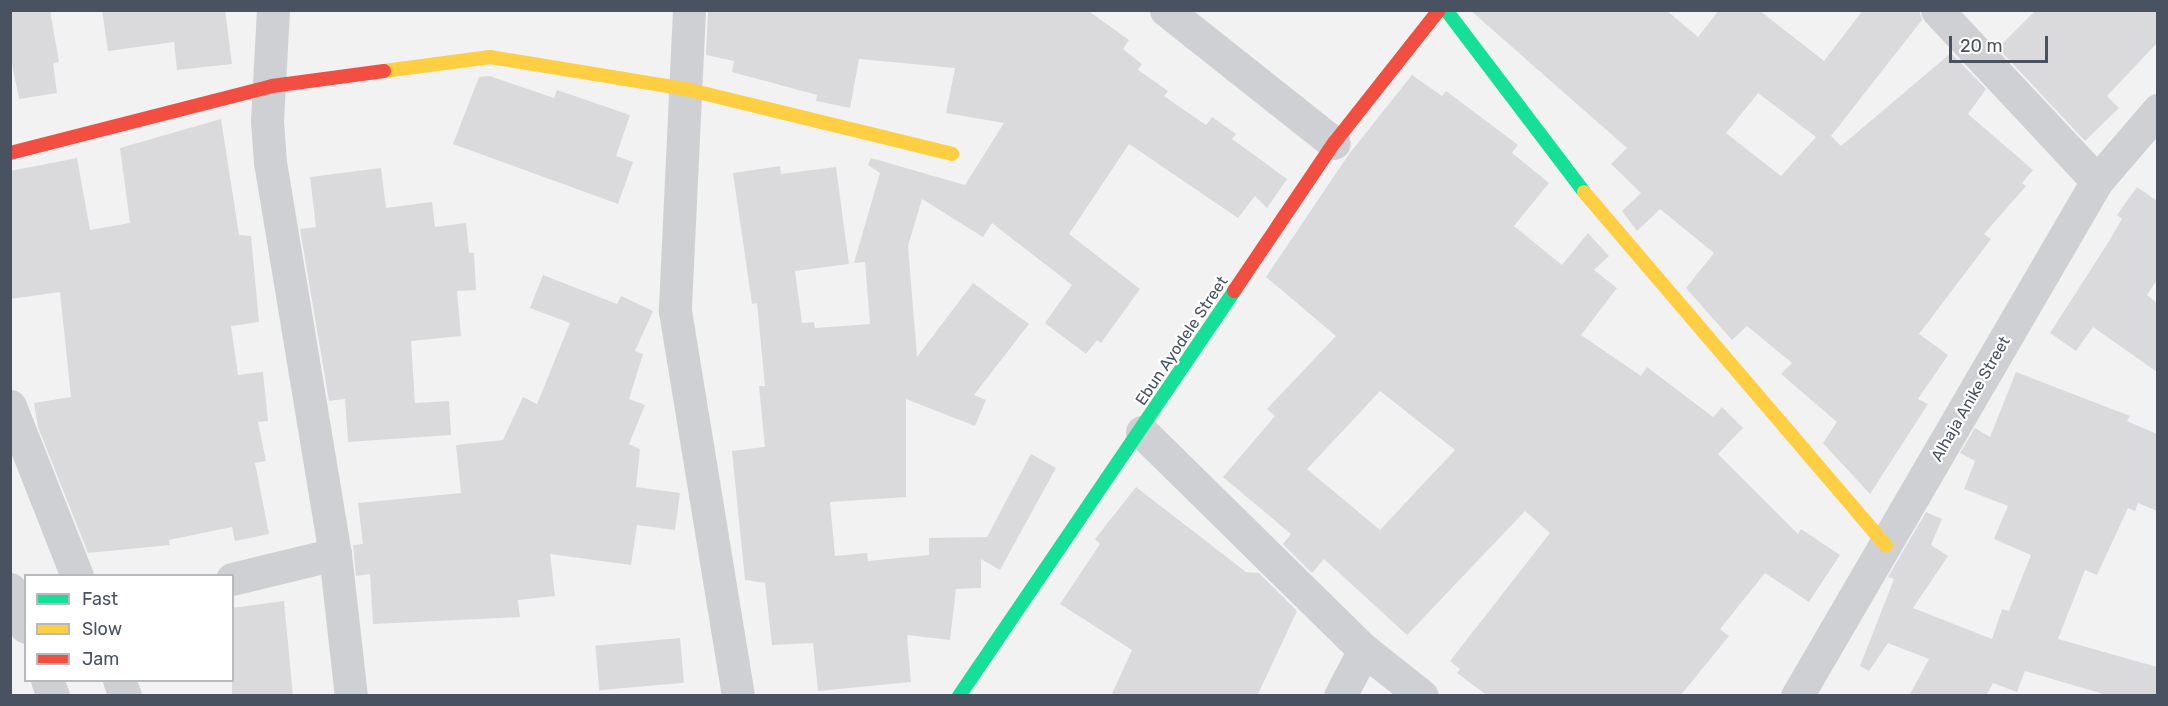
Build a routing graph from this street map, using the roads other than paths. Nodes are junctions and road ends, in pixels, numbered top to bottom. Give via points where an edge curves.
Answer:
1 (273, 10) edge
2 (689, 10) edge
3 (1166, 10) edge
4 (1440, 10) edge
5 (1446, 10) edge
6 (1938, 10) edge
7 (272, 86) junction
8 (686, 89) junction
9 (2157, 110) edge
10 (1334, 143) junction
11 (10, 153) edge
12 (952, 154) dead end
13 (2097, 181) junction
14 (10, 406) edge
15 (1142, 432) junction
16 (1886, 546) junction
17 (335, 554) junction
18 (76, 574) edge
19 (234, 579) edge
20 (10, 589) edge
21 (20, 625) edge
22 (1364, 650) junction
23 (47, 682) edge
24 (119, 682) edge
25 (53, 696) edge
26 (125, 696) edge
27 (351, 696) edge
28 (738, 696) edge
29 (959, 696) edge
30 (1340, 696) edge
31 (1422, 696) edge
32 (1797, 696) edge

1 - 7 street
2 - 8 street
3 - 10 street
4 - 10 street, Ebun Ayodele Street
5 - 16 street via 1621,241
6 - 13 street
7 - 8 street via 490,57
7 - 11 street
7 - 17 street via 267,121 270,162
8 - 12 street
8 - 28 street via 675,311
9 - 13 street, Alhaja Anike Street
10 - 15 street, Ebun Ayodele Street
13 - 16 street, Alhaja Anike Street
14 - 18 street
15 - 22 street
15 - 29 street, Ebun Ayodele Street
16 - 32 street, Alhaja Anike Street
17 - 19 street
17 - 27 street
20 - 21 street
22 - 30 street
22 - 31 street
23 - 25 street
24 - 26 street

